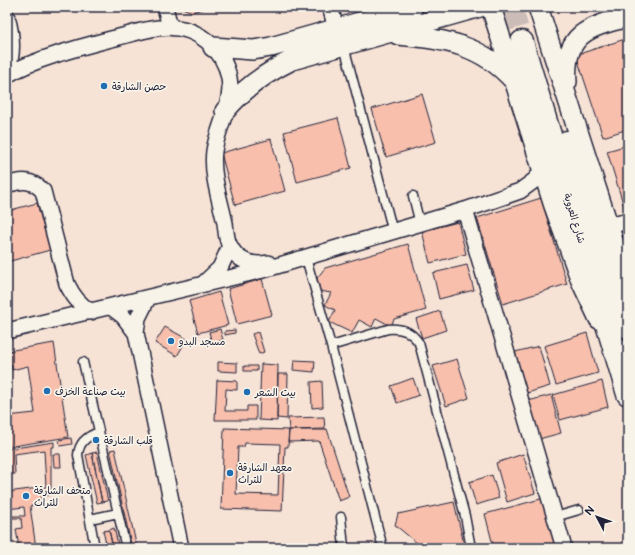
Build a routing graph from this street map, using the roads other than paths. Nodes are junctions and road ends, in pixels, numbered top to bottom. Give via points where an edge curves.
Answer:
1 (165, 7) edge
2 (330, 7) edge
3 (412, 7) edge
4 (480, 7) edge
5 (491, 7) edge
6 (538, 7) edge
7 (621, 7) edge
8 (628, 10) edge
9 (387, 11) edge
10 (7, 17) edge
11 (628, 17) edge
12 (170, 26) junction
13 (336, 28) junction
14 (386, 34) junction
15 (527, 38) tunnel mouth
16 (344, 46) junction
17 (213, 47) junction
18 (7, 74) edge
19 (515, 83) junction
20 (568, 101) junction
21 (225, 111) junction
22 (543, 169) junction
23 (7, 185) edge
24 (520, 191) junction
25 (413, 196) dead end
26 (553, 203) junction
27 (464, 210) junction
28 (628, 221) edge
29 (420, 224) junction
30 (609, 226) junction
31 (393, 232) junction
32 (230, 246) junction
33 (306, 258) junction
34 (202, 285) junction
35 (628, 292) edge
36 (148, 298) junction
37 (111, 307) junction
38 (91, 312) junction
39 (7, 331) edge
40 (619, 332) edge
41 (136, 333) junction
42 (332, 346) junction
43 (83, 362) dead end
44 (628, 394) edge
45 (99, 432) junction
46 (579, 510) dead end
47 (118, 513) junction
48 (341, 517) dead end
49 (555, 517) junction
50 (90, 519) junction
51 (95, 548) edge
52 (126, 548) edge
53 (182, 548) edge
54 (344, 548) edge
55 (383, 548) edge
56 (471, 548) edge
57 (564, 548) edge

1 - 12 street
2 - 13 street
3 - 9 street
4 - 14 street
5 - 19 street
6 - 20 street
7 - 8 street
9 - 13 street
10 - 18 street via 13,41
11 - 20 street via 589,28 574,41 567,59
12 - 17 street via 195,33
12 - 18 street via 96,43
13 - 17 street via 265,48
14 - 16 street
14 - 19 street via 440,39 469,48 494,62
15 - 40 main road, شارع العروبة
16 - 21 street via 276,67 248,86
16 - 31 lane
17 - 21 street via 223,61 229,77 230,88
19 - 22 street
20 - 30 street
21 - 32 street via 215,143 214,163
22 - 24 street via 535,180
22 - 26 street
23 - 38 street via 29,181 43,191 67,284 80,304
24 - 26 street via 542,194
24 - 27 street
25 - 29 lane
26 - 40 street via 581,281 597,315
27 - 29 street
27 - 49 street
28 - 30 street
29 - 31 street
30 - 35 street
31 - 33 street
32 - 33 street via 242,260 253,264 293,257
32 - 34 street via 220,268
33 - 34 street
33 - 42 lane
34 - 36 street
36 - 37 street
36 - 41 street via 138,318
37 - 38 street
37 - 41 street via 123,316
38 - 39 street
40 - 44 main road, شارع العروبة
41 - 53 street
42 - 55 lane
42 - 56 lane via 388,329 398,328 414,335 419,343 465,516
43 - 45 lane
45 - 47 lane
45 - 50 lane via 81,443 78,455
46 - 49 lane
47 - 50 lane
47 - 52 lane
48 - 54 lane
49 - 57 street
50 - 51 lane

